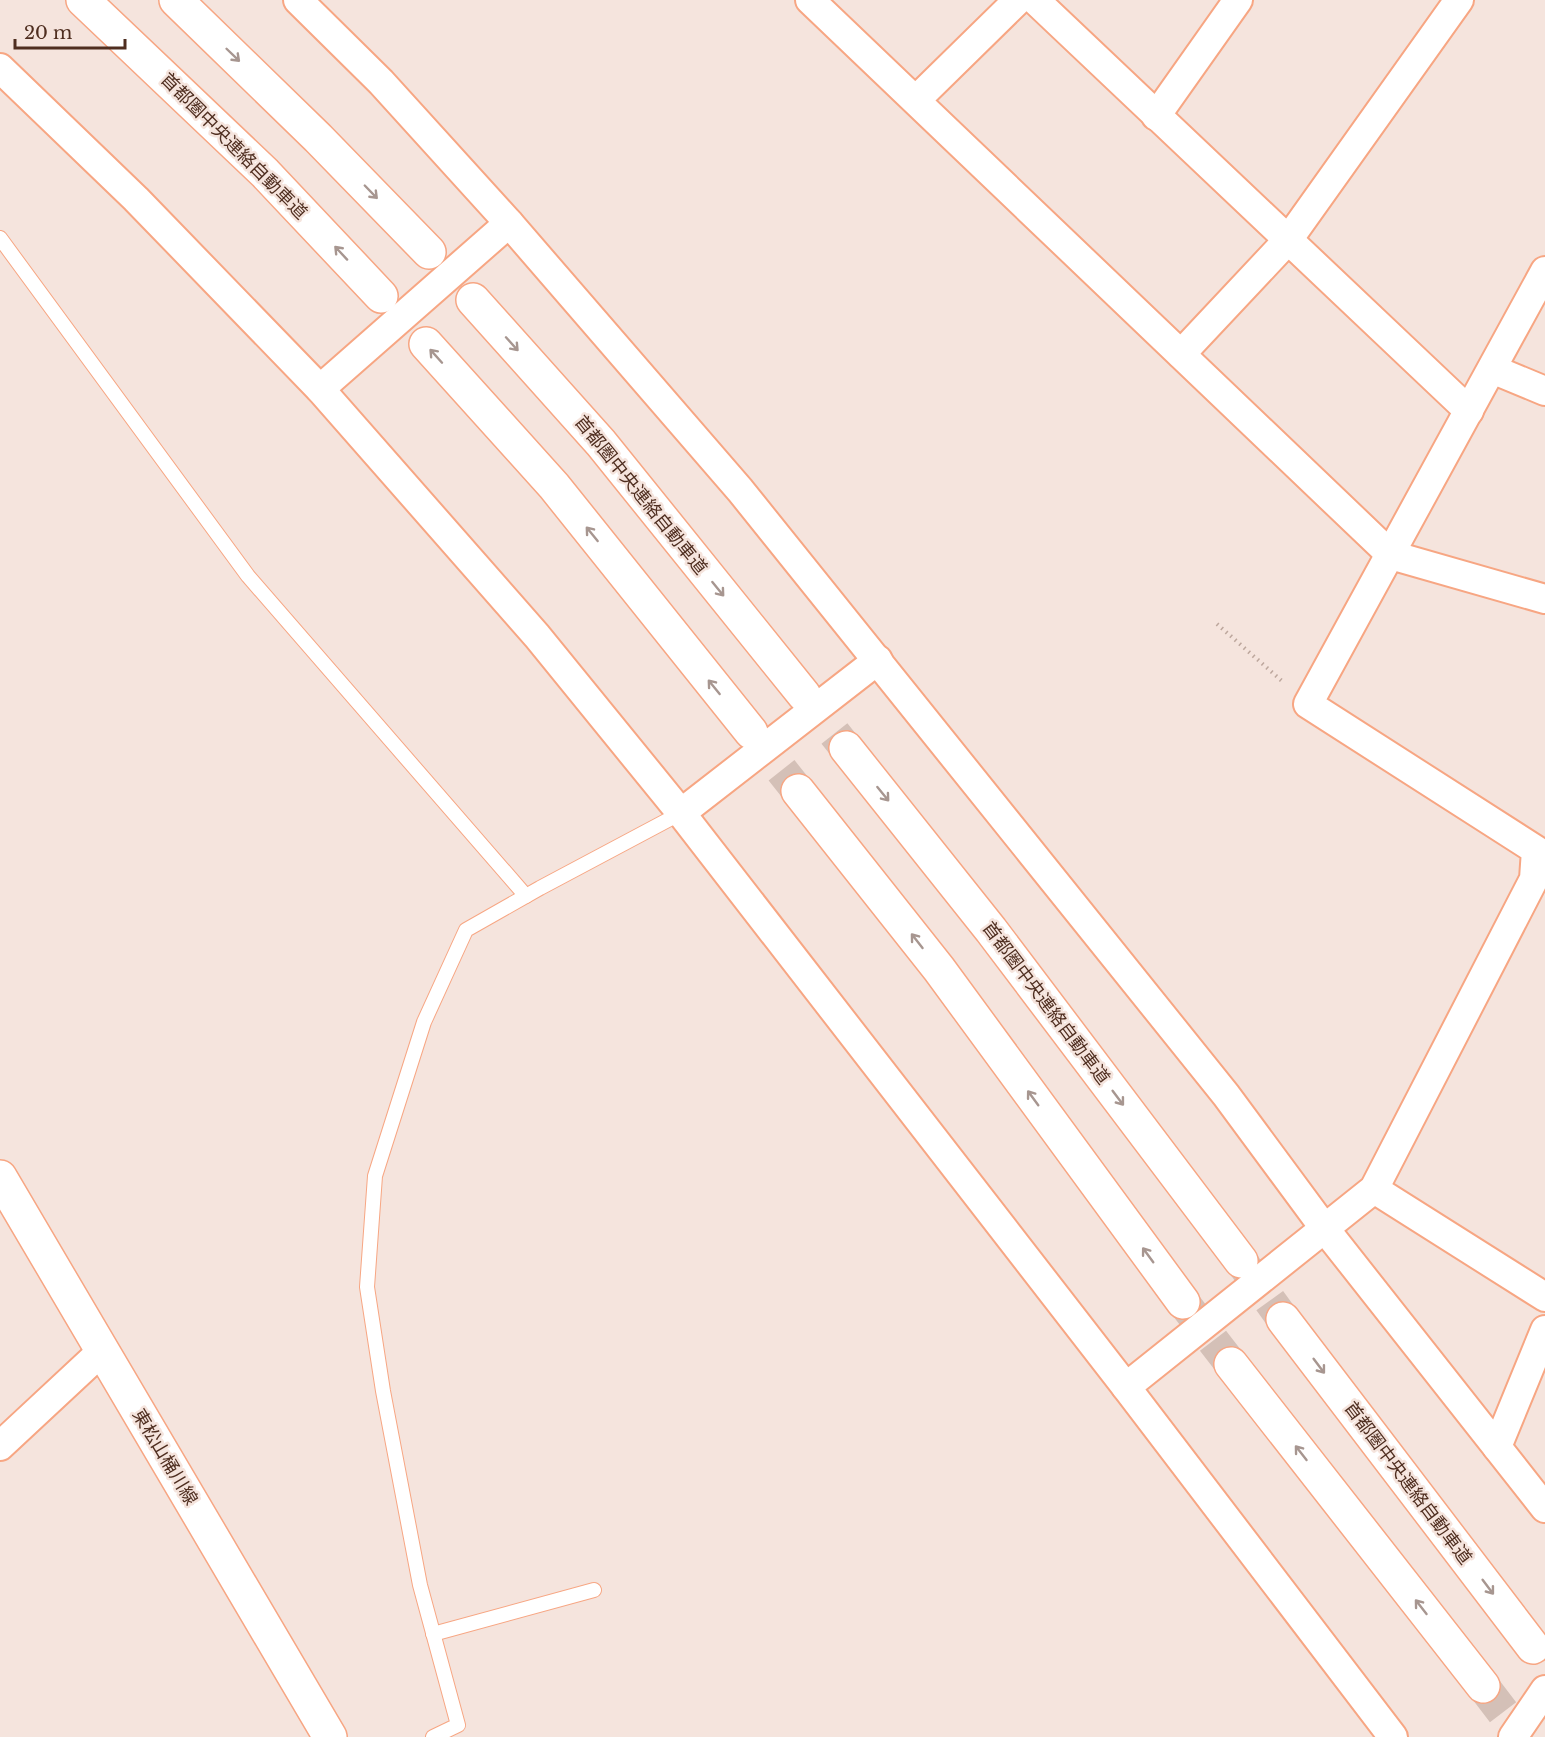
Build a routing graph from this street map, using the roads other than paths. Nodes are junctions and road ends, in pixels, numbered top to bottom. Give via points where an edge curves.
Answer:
1 (83, 0) edge
2 (176, 0) edge
3 (298, 0) edge
4 (810, 0) edge
5 (1018, 0) edge
6 (1035, 0) edge
7 (1238, 0) edge
8 (1459, 0) edge
9 (835, 11) edge
10 (0, 68) edge
11 (916, 100) junction
12 (1156, 116) junction
13 (509, 223) junction
14 (0, 238) edge
15 (1288, 240) junction
16 (429, 252) dead end
17 (1545, 271) edge
18 (381, 296) dead end
19 (472, 300) dead end
20 (426, 344) dead end
21 (1181, 354) junction
22 (1492, 369) junction
23 (320, 389) junction
24 (1545, 391) edge
25 (1469, 411) junction
26 (1391, 555) junction
27 (1545, 599) edge
28 (878, 660) junction
29 (804, 695) tunnel mouth
30 (750, 732) tunnel mouth
31 (846, 748) tunnel mouth
32 (798, 791) tunnel mouth
33 (681, 813) junction
34 (1541, 851) edge
35 (1539, 881) edge
36 (526, 896) junction
37 (0, 1177) edge
38 (1374, 1189) junction
39 (1325, 1229) junction
40 (1241, 1261) tunnel mouth
41 (1545, 1297) edge
42 (1183, 1302) tunnel mouth
43 (1283, 1319) tunnel mouth
44 (1545, 1330) edge
45 (102, 1351) junction
46 (1231, 1364) tunnel mouth
47 (1126, 1387) junction
48 (0, 1446) edge
49 (1497, 1447) junction
50 (1545, 1508) edge
51 (594, 1590) dead end
52 (433, 1634) junction
53 (1533, 1647) dead end
54 (1483, 1686) tunnel mouth
55 (1545, 1690) edge
56 (330, 1737) edge
57 (433, 1737) edge
58 (1393, 1737) edge
59 (1513, 1737) edge

18 -> 1 main road, 首都圏中央連絡自動車道 via 265,173
2 -> 16 main road
3 - 13 street via 381,82
4 - 9 street
5 - 11 street
6 - 12 street
7 - 12 street
8 - 15 street
9 - 11 street
10 - 23 street via 136,199
11 - 21 street
12 - 15 street
13 - 23 street
13 - 28 street via 740,490
14 - 36 lane via 248,576
15 - 21 street
15 - 25 street
17 - 22 street
19 -> 29 main road, 首都圏中央連絡自動車道 via 601,443
30 -> 20 main road via 554,486
21 - 26 street
22 - 24 street
22 - 25 street
23 - 33 street via 537,636
25 - 26 street
26 - 27 street
26 - 34 street via 1308,704
28 - 33 street
28 - 39 street via 1226,1095
31 -> 40 main road, 首都圏中央連絡自動車道 via 991,930
42 -> 32 main road via 939,969
33 - 36 lane
33 - 47 street
34 - 35 street
35 - 38 street
36 - 52 lane via 466,930 424,1022 375,1176 367,1287 383,1391
37 - 45 main road, 東松山桶川線
38 - 39 street
38 - 41 street
39 - 47 street
39 - 49 street
43 -> 53 main road, 首都圏中央連絡自動車道
44 - 49 street
45 - 48 street
45 - 56 main road, 東松山桶川線
54 -> 46 main road
47 - 58 street
49 - 50 street
51 - 52 lane
52 - 57 lane via 458,1725
55 - 59 street

